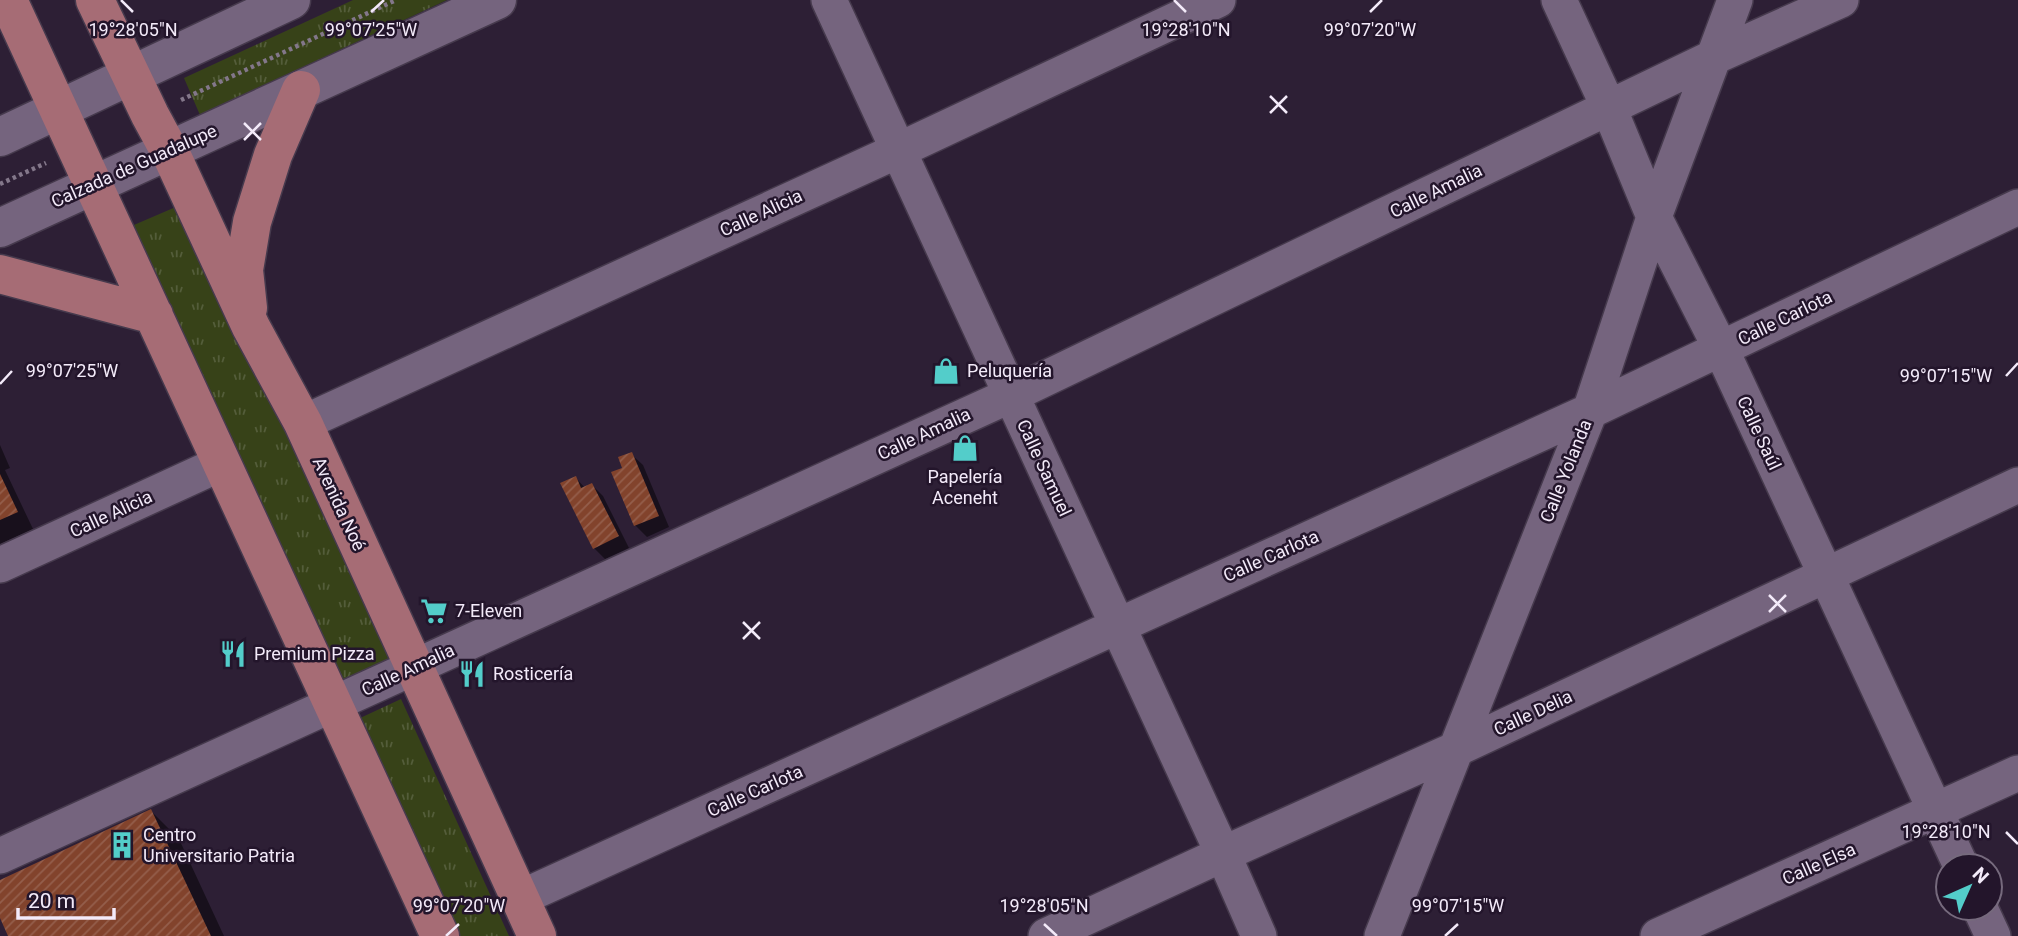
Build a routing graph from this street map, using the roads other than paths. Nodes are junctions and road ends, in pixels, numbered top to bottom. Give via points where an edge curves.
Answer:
1 (8, 0) edge
2 (95, 0) edge
3 (292, 0) edge
4 (497, 0) edge
5 (829, 0) edge
6 (1218, 0) edge
7 (1559, 0) edge
8 (1735, 0) edge
9 (1841, 0) edge
10 (246, 11) edge
11 (1714, 57) junction
12 (131, 76) junction
13 (301, 90) junction
14 (1609, 108) junction
15 (58, 111) junction
16 (0, 137) edge
17 (897, 151) junction
18 (170, 152) junction
19 (93, 184) junction
20 (2018, 207) edge
21 (1654, 217) junction
22 (0, 228) edge
23 (0, 274) edge
24 (154, 315) junction
25 (251, 327) junction
26 (1721, 349) junction
27 (1011, 395) junction
28 (1590, 411) junction
29 (303, 423) junction
30 (222, 463) junction
31 (2018, 485) edge
32 (0, 565) edge
33 (1825, 576) junction
34 (1117, 626) junction
35 (414, 667) junction
36 (333, 704) junction
37 (1454, 750) junction
38 (2018, 773) edge
39 (1936, 811) junction
40 (1955, 852) edge
41 (1223, 854) junction
42 (0, 856) edge
43 (520, 898) junction
44 (440, 936) edge
45 (537, 936) edge
46 (1046, 936) edge
47 (1258, 936) edge
48 (1382, 936) edge
49 (1658, 936) edge

1 - 15 main road
2 - 12 main road, Avenida Noé
3 - 10 main road
4 - 13 main road, Calzada de Guadalupe
5 - 17 street, Calle Samuel
6 - 17 street, Calle Alicia
7 - 14 street, Calle Saúl
8 - 11 street, Calle Yolanda
9 - 11 street, Calle Amalia
10 - 12 main road
11 - 14 street, Calle Amalia
11 - 21 street, Calle Yolanda
12 - 15 main road
12 - 18 main road, Avenida Noé
13 - 18 main road, Calzada de Guadalupe
13 - 25 main road via 273,155 252,222 244,270
14 - 21 street, Calle Saúl
14 - 27 street, Calle Amalia
15 - 16 main road
15 - 19 main road
17 - 27 street, Calle Samuel
17 - 29 street, Calle Alicia
18 - 19 main road, Calzada de Guadalupe
18 - 25 main road, Avenida Noé
19 - 22 main road, Calzada de Guadalupe
19 - 24 main road
20 - 26 street, Calle Carlota
21 - 26 street, Calle Saúl
21 - 28 street, Calle Yolanda
23 - 24 main road
24 - 30 main road
25 - 29 main road, Avenida Noé
26 - 28 street, Calle Carlota
26 - 33 street, Calle Saúl
27 - 34 street, Calle Samuel
27 - 35 street, Calle Amalia
28 - 34 street, Calle Carlota
28 - 37 street, Calle Yolanda
29 - 35 main road, Avenida Noé
30 - 32 street, Calle Alicia
30 - 36 main road
31 - 33 street, Calle Delia
33 - 37 street, Calle Delia
33 - 39 street, Calle Saúl
34 - 41 street, Calle Samuel
34 - 43 street, Calle Carlota
35 - 36 street, Calle Amalia
35 - 43 main road, Avenida Noé
36 - 42 street, Calle Amalia
36 - 44 main road
37 - 41 street, Calle Delia
37 - 48 street, Calle Yolanda
38 - 39 street, Calle Elsa
39 - 40 street, Calle Saúl
39 - 49 street, Calle Elsa
41 - 46 street, Calle Delia
41 - 47 street, Calle Samuel
43 - 45 main road, Avenida Noé

